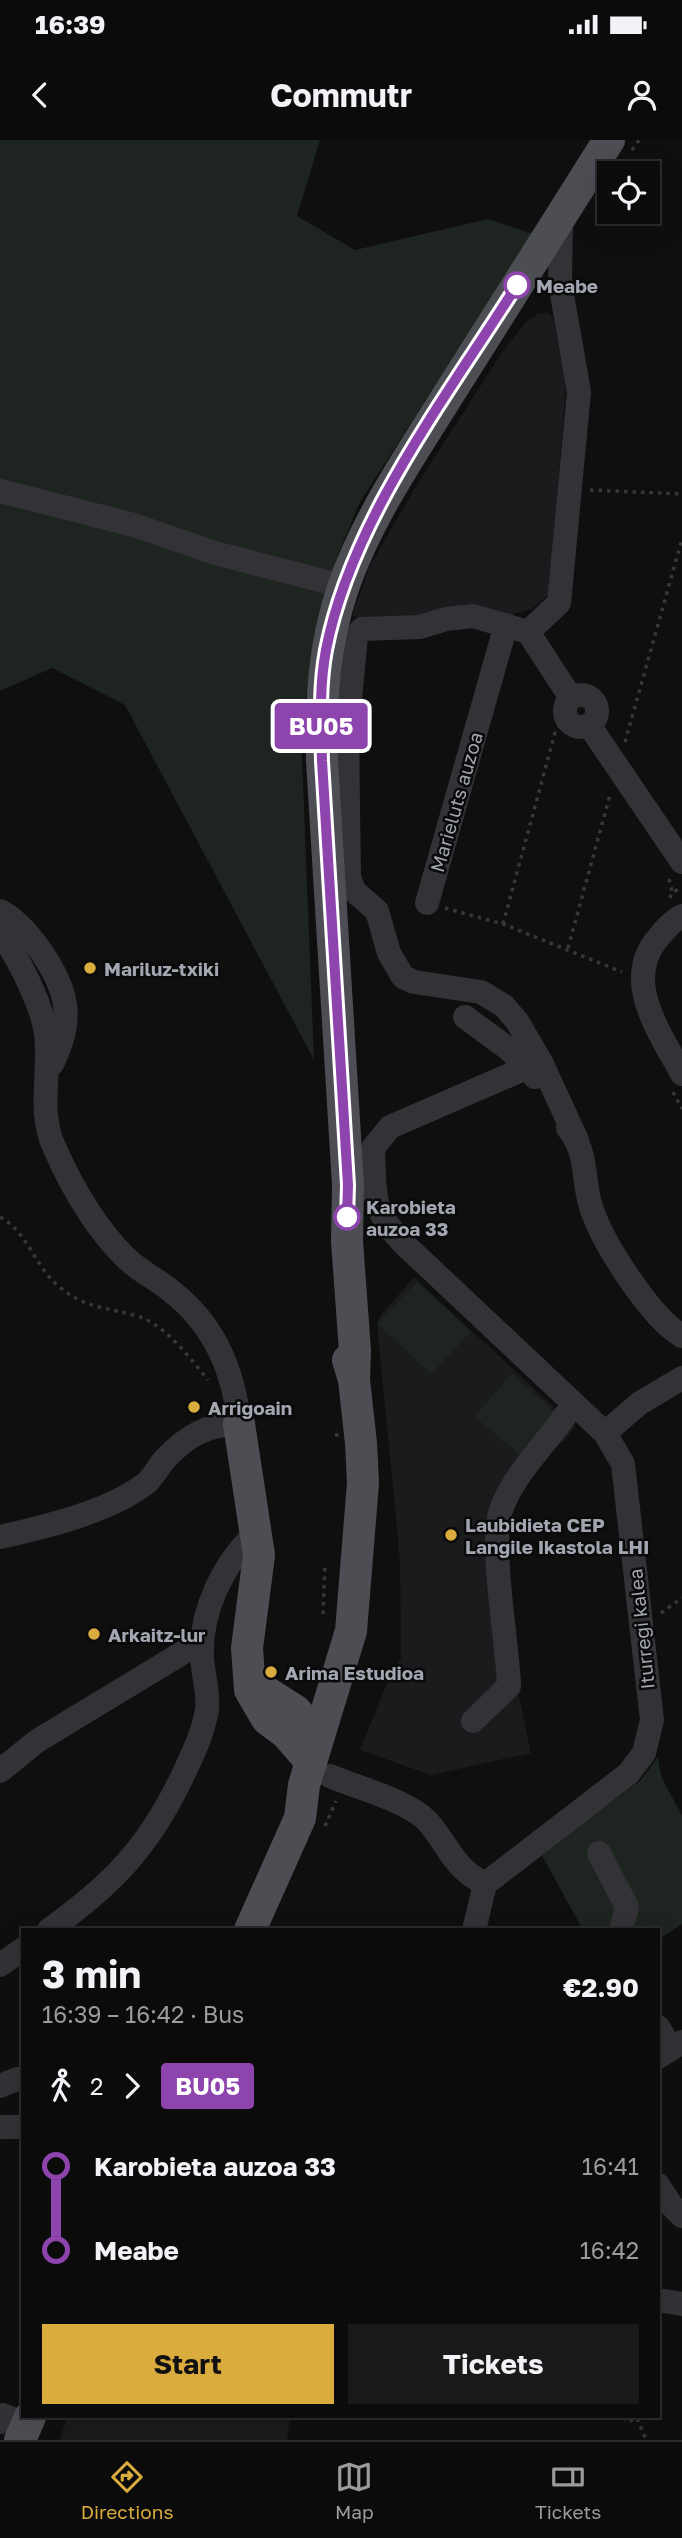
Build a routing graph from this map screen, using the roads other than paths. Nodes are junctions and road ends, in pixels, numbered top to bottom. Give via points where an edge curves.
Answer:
1 (609, 140) edge
2 (561, 216) junction
3 (0, 491) edge
4 (343, 586) junction
5 (517, 629) junction
6 (682, 862) edge
7 (427, 903) road end
8 (0, 911) edge
9 (682, 916) edge
10 (0, 933) edge
11 (466, 1017) dead end
12 (526, 1068) junction
13 (682, 1074) edge
14 (46, 1077) junction
15 (577, 1140) junction
16 (682, 1336) edge
17 (682, 1378) edge
18 (573, 1404) junction
19 (239, 1424) junction
20 (610, 1428) junction
21 (256, 1533) junction
22 (0, 1537) edge
23 (201, 1641) junction
24 (248, 1679) junction
25 (335, 1687) junction
26 (289, 1706) junction
27 (472, 1721) dead end
28 (316, 1765) junction
29 (0, 1771) edge
30 (599, 1853) dead end
31 (485, 1884) junction
32 (52, 1928) edge
33 (236, 1928) edge
34 (251, 1928) edge
35 (474, 1928) edge
36 (622, 1928) edge
37 (21, 1950) edge
38 (0, 1965) edge
39 (21, 2079) edge
40 (0, 2086) edge
41 (0, 2127) edge
42 (21, 2127) edge
43 (660, 2188) edge
44 (682, 2216) edge

1 - 2 main road
2 - 4 main road via 407,461 367,530
2 - 5 street via 560,283 579,391 559,603
3 - 4 street
4 - 25 main road via 320,692 348,1185 354,1380 361,1443 361,1517 351,1631
5 - 6 street
5 - 7 street, Marieluts auzoa
5 - 15 street via 473,616 421,627 362,629 356,636 347,731 349,877 354,891 377,911 388,953 403,977 481,992 504,1006 541,1062
8 - 14 street via 40,950 65,1005 61,1046
9 - 13 street via 655,941 643,978 648,1009
10 - 14 street via 12,949 46,1032
11 - 12 street
12 - 15 street
12 - 18 street, Iturregi kalea via 390,1127 373,1148 377,1209 384,1223
14 - 19 street via 46,1125 54,1149 101,1230 140,1271 172,1291 209,1328 222,1349
15 - 16 street via 591,1208 607,1241 648,1306
17 - 20 street
18 - 20 street, Iturregi kalea
18 - 27 street via 520,1476 501,1511 498,1550 509,1686
19 - 21 main road
19 - 22 street via 215,1424 190,1436 147,1483 117,1499 48,1526
20 - 31 street, Iturregi kalea via 623,1464 652,1720 650,1736 628,1774
21 - 23 street via 224,1571
21 - 24 main road via 259,1555 247,1648
23 - 29 street via 37,1741
23 - 32 street via 205,1717 197,1744 157,1826 111,1880
24 - 26 main road
24 - 28 main road via 267,1719
25 - 26 main road via 322,1697
25 - 28 main road
26 - 28 main road via 305,1720
28 - 31 street via 412,1809 427,1821 466,1874
28 - 33 main road via 286,1814
28 - 34 main road via 300,1818
30 - 36 street via 628,1907
31 - 35 street
37 - 38 street
39 - 40 street
41 - 42 street
43 - 44 street

